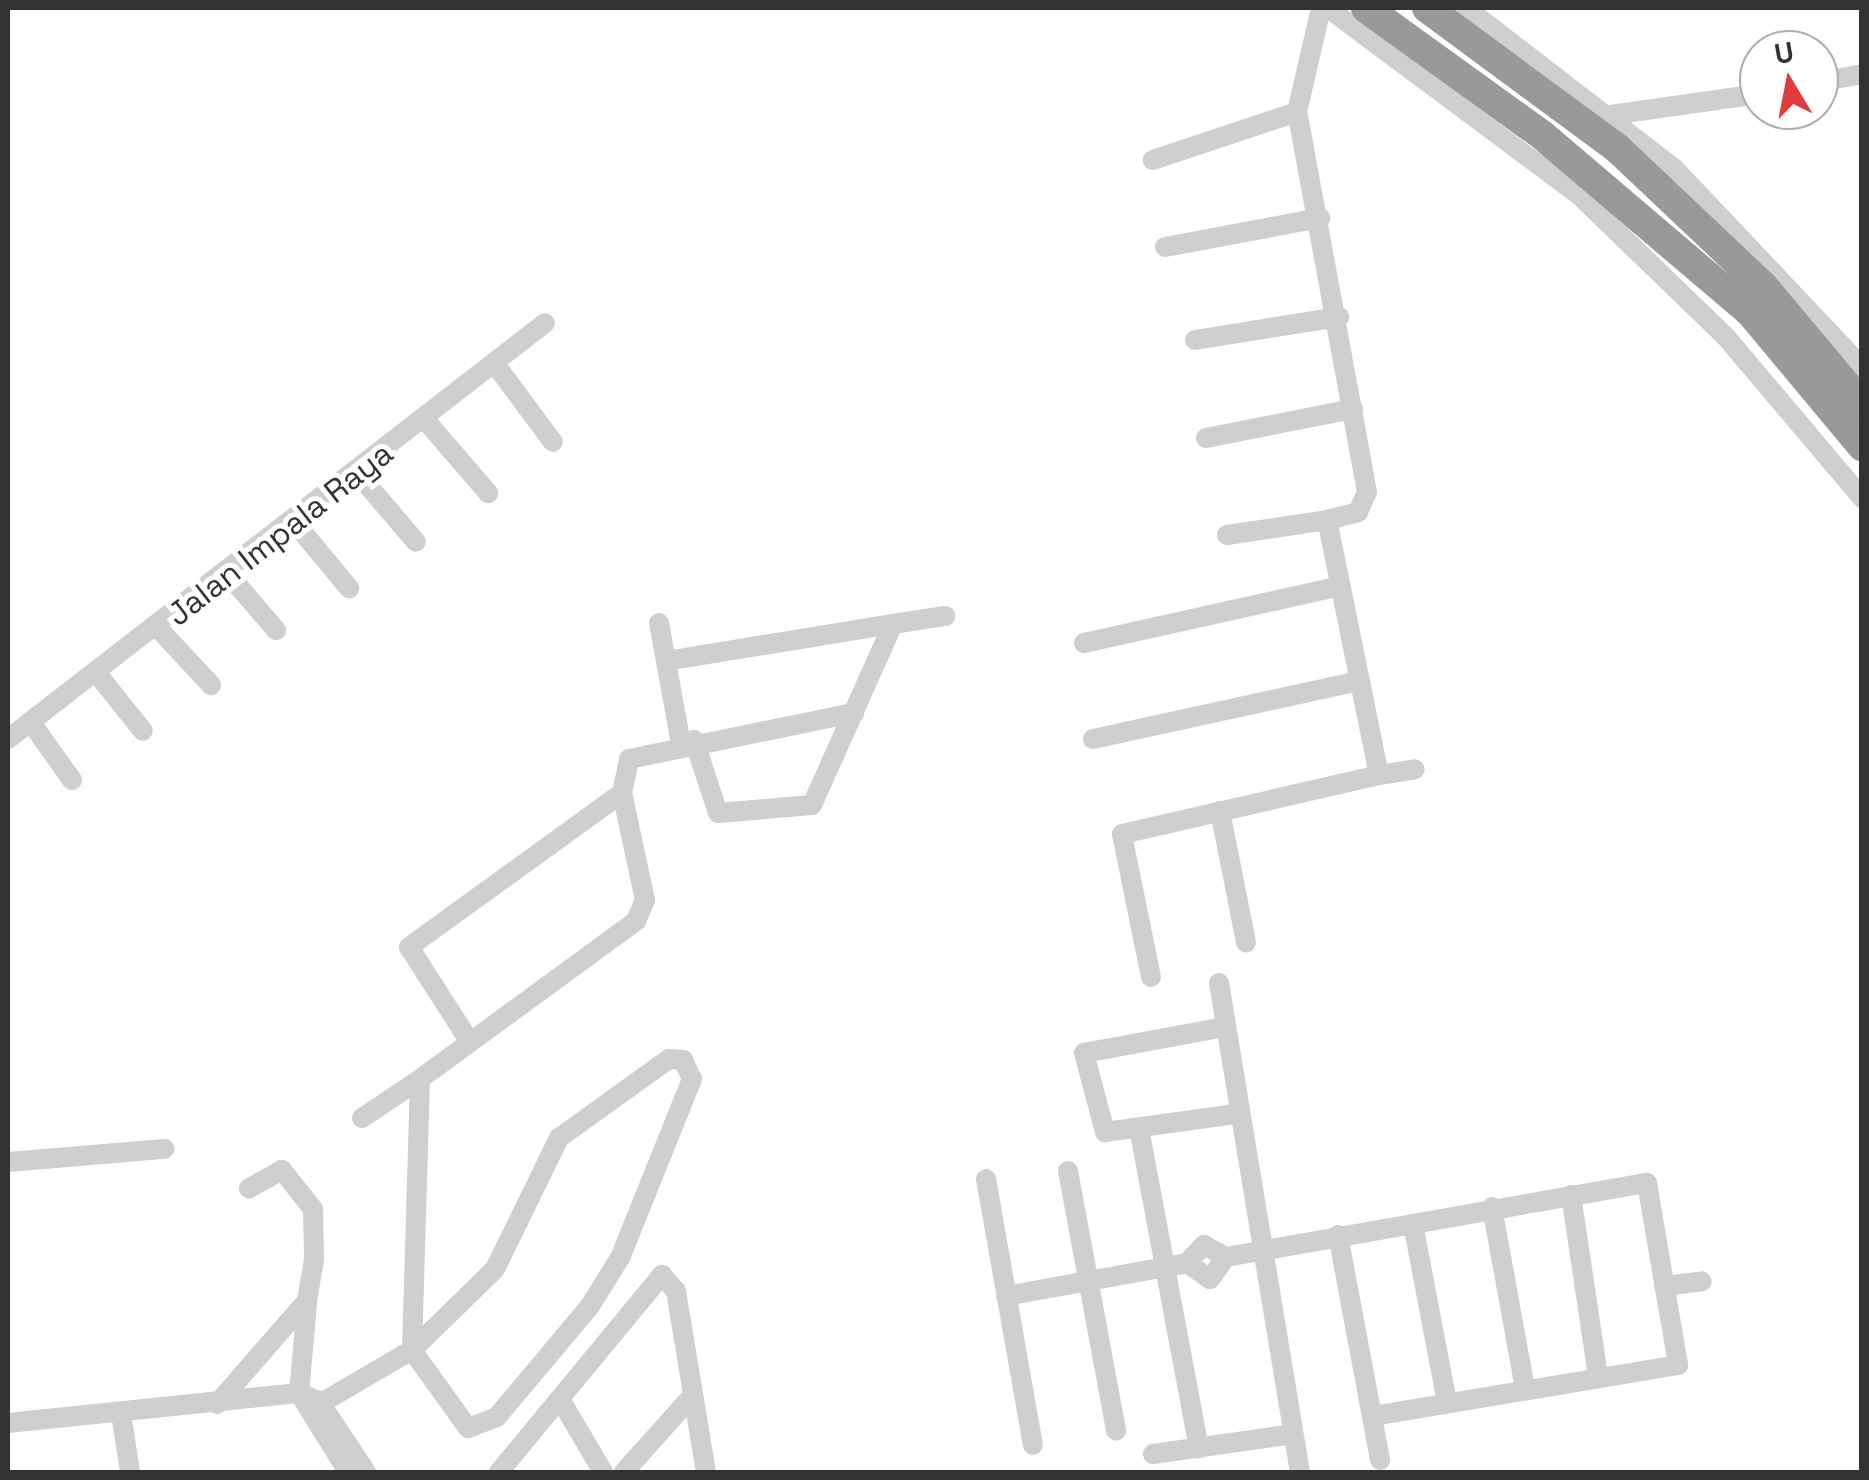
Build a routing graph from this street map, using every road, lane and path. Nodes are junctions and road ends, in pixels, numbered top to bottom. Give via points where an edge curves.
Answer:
1 (1325, 8) edge
2 (1366, 8) edge
3 (1427, 8) edge
4 (1466, 8) edge
5 (1739, 97) edge
6 (1297, 112) junction
7 (1610, 115) junction
8 (1154, 160) dead end
9 (1320, 218) junction
10 (1165, 247) dead end
11 (1339, 317) junction
12 (546, 324) dead end
13 (1195, 340) dead end
14 (495, 364) junction
15 (1862, 367) edge
16 (1862, 404) edge
17 (1353, 409) junction
18 (427, 422) junction
19 (1206, 438) dead end
20 (553, 442) dead end
21 (1862, 446) edge
22 (358, 474) junction
23 (488, 493) dead end
24 (1862, 498) edge
25 (1327, 520) junction
26 (295, 523) junction
27 (1227, 535) dead end
28 (416, 542) dead end
29 (228, 574) junction
30 (1340, 586) junction
31 (349, 588) dead end
32 (946, 616) dead end
33 (658, 623) dead end
34 (894, 624) junction
35 (158, 628) junction
36 (276, 630) dead end
37 (1084, 642) dead end
38 (666, 661) junction
39 (99, 676) junction
40 (1359, 681) junction
41 (211, 685) dead end
42 (854, 713) junction
43 (32, 724) junction
44 (143, 731) dead end
45 (8, 738) edge
46 (1093, 738) dead end
47 (687, 742) junction
48 (1415, 770) dead end
49 (1379, 775) junction
50 (72, 780) dead end
51 (622, 793) junction
52 (1220, 812) junction
53 (1246, 942) dead end
54 (1151, 976) dead end
55 (1219, 983) dead end
56 (1225, 1027) junction
57 (468, 1040) junction
58 (420, 1078) junction
59 (1236, 1114) junction
60 (362, 1118) dead end
61 (1139, 1128) junction
62 (164, 1149) dead end
63 (8, 1162) edge
64 (1068, 1171) dead end
65 (986, 1179) dead end
66 (249, 1188) dead end
67 (1571, 1195) junction
68 (1492, 1207) junction
69 (1413, 1224) junction
70 (1338, 1235) junction
71 (1260, 1250) junction
72 (1176, 1265) junction
73 (1087, 1280) junction
74 (1702, 1281) dead end
75 (1664, 1286) junction
76 (1006, 1296) junction
77 (308, 1301) junction
78 (412, 1350) junction
79 (1598, 1376) junction
80 (1525, 1388) junction
81 (694, 1395) junction
82 (310, 1401) junction
83 (1447, 1402) junction
84 (217, 1404) junction
85 (564, 1404) junction
86 (121, 1413) junction
87 (1372, 1416) junction
88 (8, 1423) edge
89 (1116, 1431) dead end
90 (1293, 1434) junction
91 (1033, 1445) dead end
92 (1199, 1448) junction
93 (1153, 1454) dead end
94 (1380, 1460) dead end
95 (130, 1472) edge
96 (348, 1472) edge
97 (366, 1472) edge
98 (499, 1472) edge
99 (603, 1472) edge
100 (624, 1472) edge
101 (706, 1472) edge
102 (1300, 1472) edge

1 - 6 street
1 - 24 street via 1579,195 1726,338
2 - 21 highway via 1542,135 1750,312
3 - 16 highway via 1618,149 1763,286
4 - 7 street
5 - 7 street
6 - 8 street
6 - 9 street
7 - 15 street via 1776,268
9 - 10 street
9 - 11 street
11 - 13 street
11 - 17 street
12 - 14 street, Jalan Impala Raya
14 - 18 street, Jalan Impala Raya
14 - 20 street
17 - 19 street
17 - 25 street via 1368,492 1358,512
18 - 22 street, Jalan Impala Raya
18 - 23 street
22 - 26 street, Jalan Impala Raya
22 - 28 street
25 - 27 street
25 - 30 street
26 - 29 street, Jalan Impala Raya
26 - 31 street
29 - 35 street, Jalan Impala Raya
29 - 36 street
30 - 37 street
30 - 40 street
32 - 34 street
33 - 38 street
34 - 38 street
34 - 42 street
35 - 39 street, Jalan Impala Raya
35 - 41 street
38 - 47 street
39 - 43 street, Jalan Impala Raya
39 - 44 street
40 - 46 street
40 - 49 street
42 - 47 street
42 - 47 street via 812,804 718,813
43 - 45 street, Jalan Impala Raya
43 - 50 street
47 - 51 street via 629,759
48 - 49 street
49 - 52 street
51 - 57 street via 644,890 636,921
51 - 57 street via 409,947
52 - 53 street
52 - 54 street via 1122,834
55 - 56 street
56 - 59 street
56 - 61 street via 1084,1053 1104,1132
57 - 58 street
58 - 60 street
58 - 78 street
59 - 61 street
59 - 71 street
61 - 72 street
62 - 63 street
64 - 73 street
65 - 76 street
66 - 77 street via 279,1169 313,1209
67 - 68 street
67 - 75 street via 1646,1184
67 - 79 street
68 - 69 street
68 - 80 street
69 - 70 street
69 - 83 street
70 - 71 street
70 - 87 street
71 - 72 street via 1226,1257 1204,1245
71 - 90 street
72 - 73 street
72 - 92 street
73 - 76 street
73 - 89 street
74 - 75 street
75 - 79 street via 1678,1365
76 - 91 street
77 - 82 street
77 - 84 street
78 - 78 street via 504,1258 559,1138 668,1059 690,1067 609,1280 497,1417 468,1428
78 - 82 street
79 - 80 street
80 - 83 street
81 - 85 street via 676,1291 662,1275
81 - 100 street
81 - 101 street
82 - 84 street
82 - 96 street
82 - 97 street
83 - 87 street
84 - 86 street
85 - 98 street
85 - 99 street
86 - 88 street
86 - 95 street
87 - 94 street
90 - 92 street
90 - 102 street
92 - 93 street

